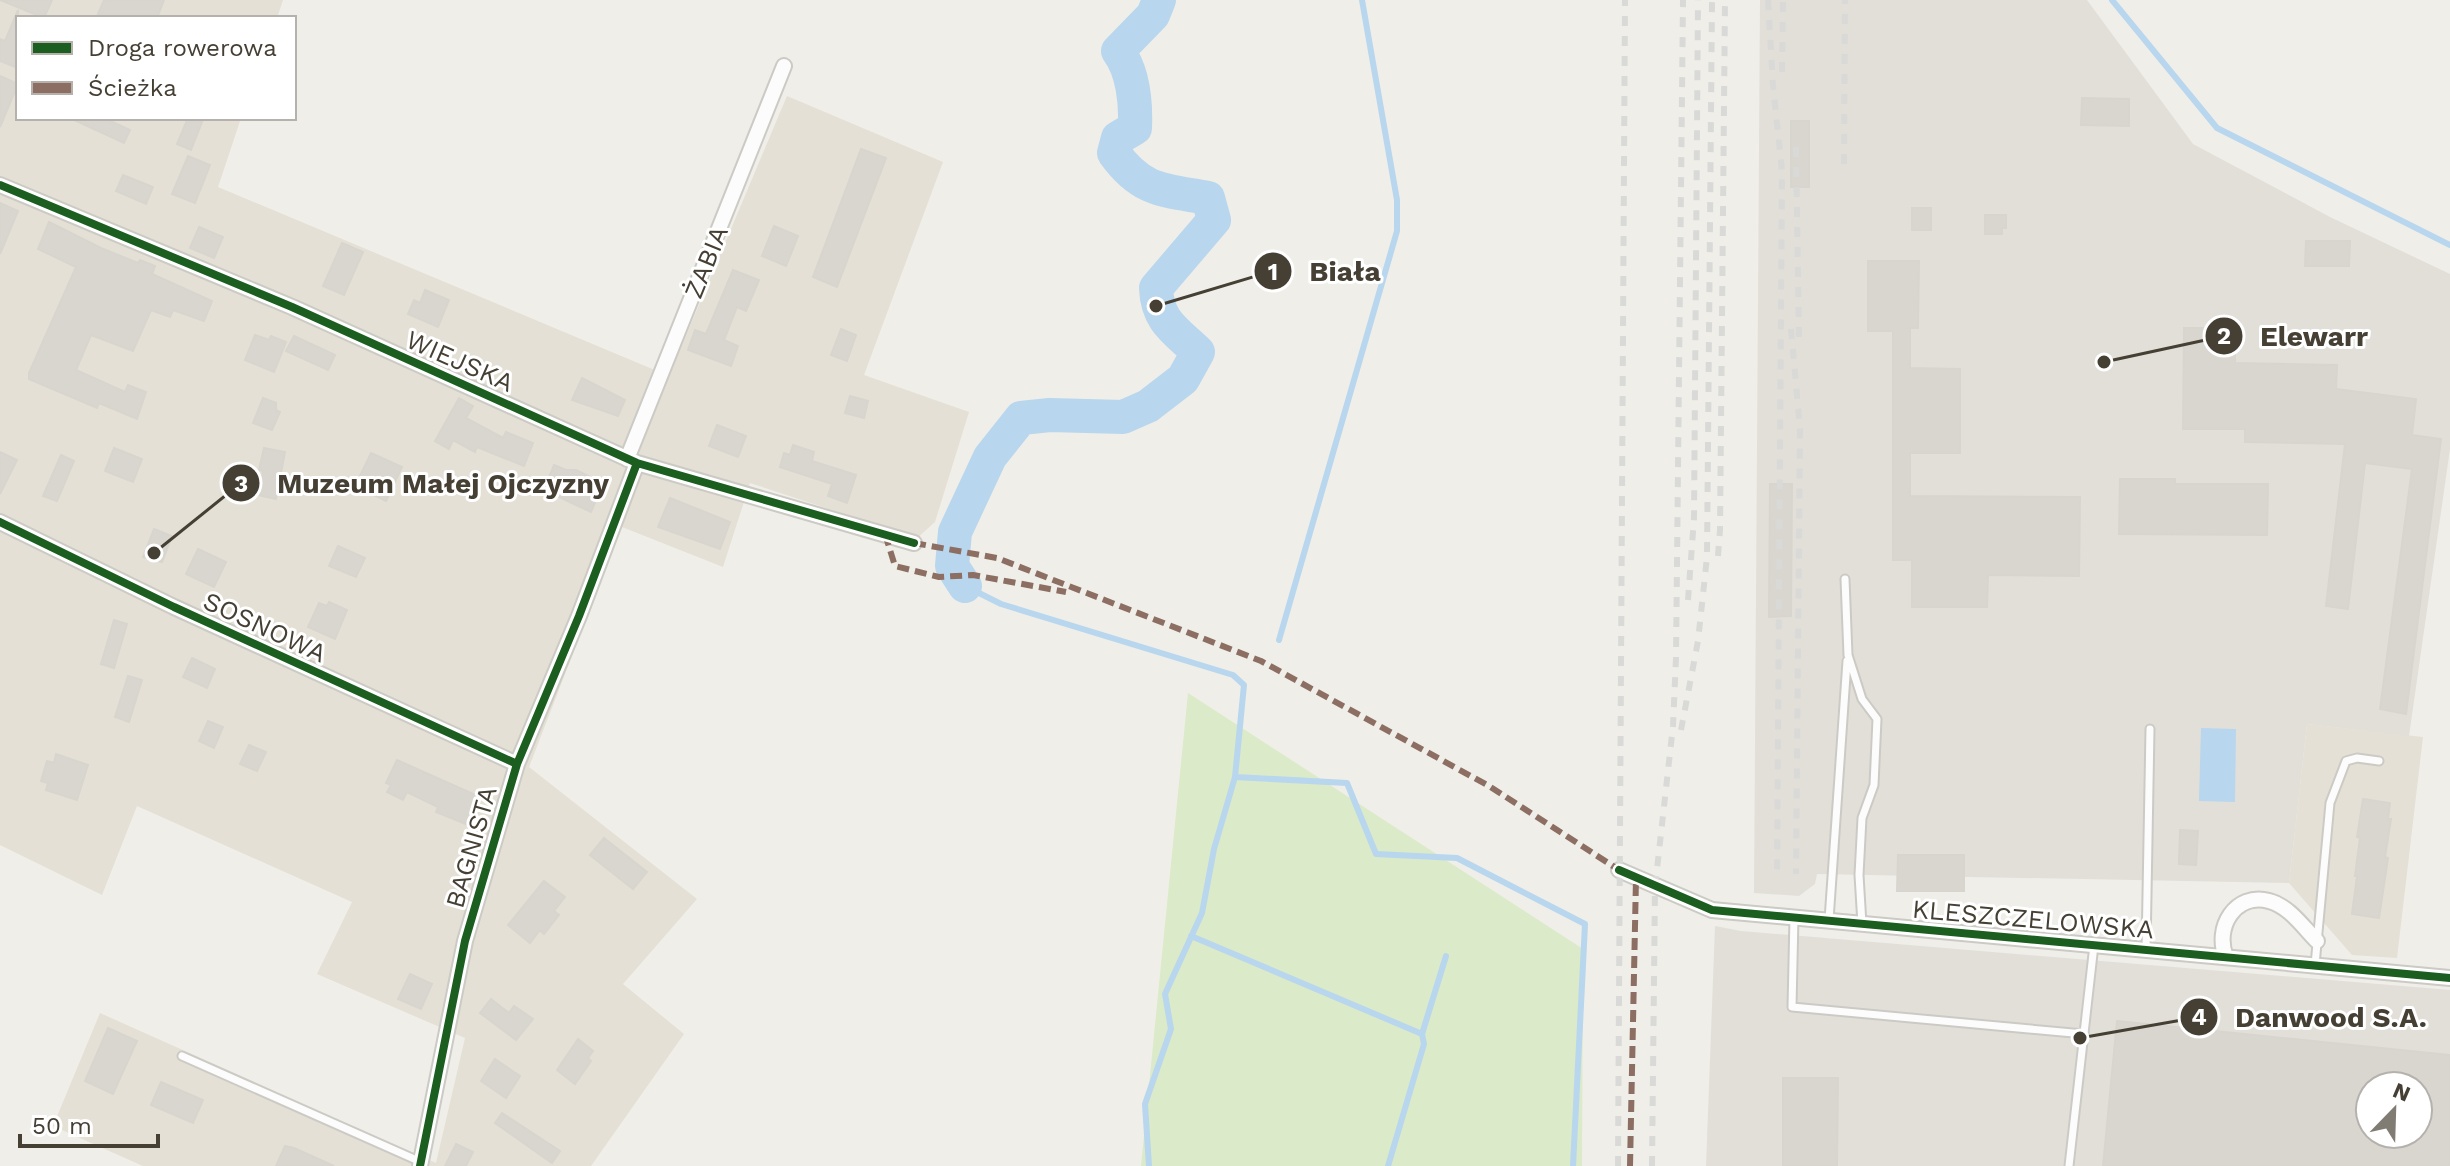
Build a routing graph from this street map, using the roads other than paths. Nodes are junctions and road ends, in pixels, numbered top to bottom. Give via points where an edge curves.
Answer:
1 (784, 66) dead end
2 (0, 185) edge
3 (632, 461) junction
4 (0, 522) edge
5 (914, 543) dead end
6 (1845, 579) dead end
7 (1848, 655) junction
8 (2150, 729) dead end
9 (2379, 761) dead end
10 (517, 764) junction
11 (1619, 870) dead end
12 (1794, 917) junction
13 (1829, 921) junction
14 (1862, 924) junction
15 (2317, 941) junction
16 (2094, 945) junction
17 (2146, 950) junction
18 (2226, 957) junction
19 (2315, 965) junction
20 (2450, 978) edge
21 (2084, 1034) junction
22 (182, 1056) dead end
23 (421, 1164) edge
24 (2069, 1166) edge

1 - 3 street, ŻABIA
2 - 3 street, WIEJSKA via 292,307
3 - 5 street, WIEJSKA
3 - 10 street, BAGNISTA via 579,616
4 - 10 street, SOSNOWA
6 - 7 lane
7 - 13 lane
7 - 14 lane via 1862,699 1877,719 1874,785 1862,818
8 - 17 lane
9 - 15 lane via 2346,761 2339,776 2330,803
10 - 23 street, BAGNISTA via 465,941
11 - 12 street, KLESZCZELOWSKA via 1712,910
12 - 13 street, KLESZCZELOWSKA
12 - 21 lane via 1792,1007
13 - 14 street, KLESZCZELOWSKA
14 - 16 street, KLESZCZELOWSKA
15 - 18 street via 2285,908 2267,900 2249,901 2236,908 2221,932
15 - 19 lane
16 - 17 street, KLESZCZELOWSKA
16 - 21 lane
17 - 18 street, KLESZCZELOWSKA
18 - 19 street, KLESZCZELOWSKA
19 - 20 street, KLESZCZELOWSKA
21 - 24 lane
22 - 23 lane

